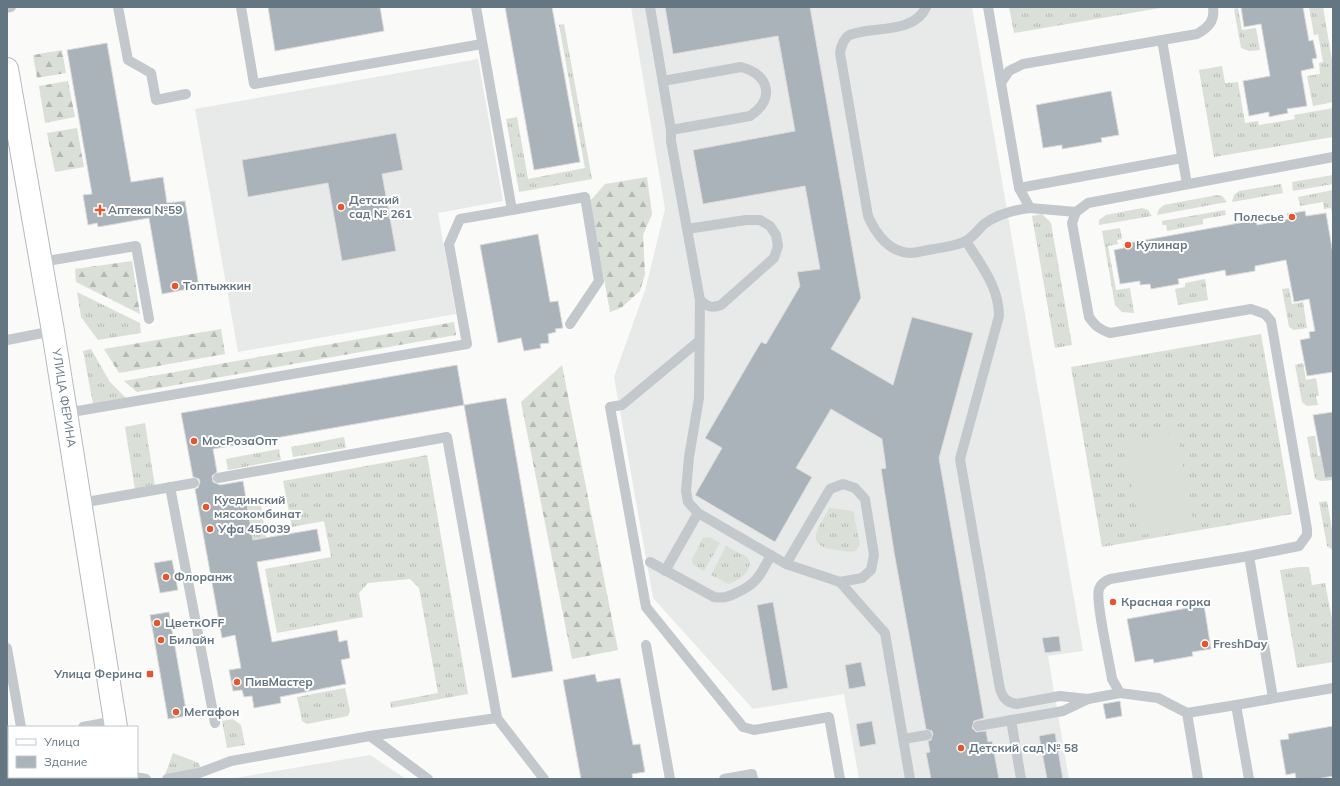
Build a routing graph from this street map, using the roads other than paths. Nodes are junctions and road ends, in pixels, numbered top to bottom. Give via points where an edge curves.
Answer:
1 (11, 7) edge
2 (118, 7) edge
3 (241, 7) edge
4 (476, 7) edge
5 (650, 7) edge
6 (926, 7) edge
7 (988, 7) edge
8 (1213, 7) edge
9 (7, 8) edge
10 (1162, 40) junction
11 (482, 44) junction
12 (7, 69) edge
13 (663, 81) junction
14 (1001, 83) junction
15 (186, 94) dead end
16 (671, 130) junction
17 (1333, 157) edge
18 (1182, 158) junction
19 (1187, 184) junction
20 (1020, 188) junction
21 (1030, 208) junction
22 (512, 210) junction
23 (1076, 212) junction
24 (687, 229) junction
25 (966, 241) junction
26 (41, 262) junction
27 (700, 300) junction
28 (149, 318) dead end
29 (570, 324) dead end
30 (54, 331) junction
31 (7, 340) edge
32 (699, 341) junction
33 (66, 413) junction
34 (218, 478) dead end
35 (194, 482) dead end
36 (170, 487) junction
37 (81, 503) junction
38 (698, 513) junction
39 (771, 555) junction
40 (1249, 556) junction
41 (650, 562) dead end
42 (786, 564) junction
43 (665, 571) junction
44 (840, 582) junction
45 (646, 645) dead end
46 (7, 648) edge
47 (1333, 688) edge
48 (1120, 693) junction
49 (1273, 698) junction
50 (1088, 699) junction
51 (1236, 705) junction
52 (1187, 713) junction
53 (497, 718) junction
54 (1011, 720) junction
55 (215, 723) dead end
56 (116, 724) edge
57 (21, 726) edge
58 (94, 726) edge
59 (978, 726) dead end
60 (927, 735) dead end
61 (370, 736) junction
62 (903, 739) junction
63 (167, 779) edge
64 (428, 779) edge
65 (544, 779) edge
66 (670, 779) edge
67 (724, 779) edge
68 (753, 779) edge
69 (840, 779) edge
70 (910, 779) edge
71 (1021, 779) edge
72 (1198, 779) edge
73 (1249, 779) edge

1 - 9 lane
2 - 15 lane via 128,60 151,73 156,100
3 - 11 lane via 254,84
4 - 11 lane
5 - 13 lane
6 - 25 lane via 917,20 848,36 842,44 840,53 868,216 881,239 897,250 910,253
7 - 14 lane
8 - 10 lane via 1214,15 1207,29 1197,34
10 - 14 lane via 1023,64 1009,71
10 - 18 lane
11 - 22 lane
12 - 26 main road, УЛИЦА ФЕРИНА
13 - 16 lane
13 - 16 lane via 741,67 758,74 765,88 764,103 750,116
14 - 20 lane
16 - 24 lane
17 - 19 lane
18 - 19 lane
18 - 20 lane
19 - 23 lane via 1088,203
20 - 21 lane
21 - 23 lane
21 - 25 lane via 993,218
22 - 29 lane via 585,197 599,281
22 - 33 lane via 460,219 449,244 467,344
23 - 40 lane via 1072,223 1089,317 1100,330 1110,332 1251,309 1265,314 1271,321 1307,535 1299,546
24 - 27 lane
24 - 27 lane via 760,220 770,226 776,235 778,246 774,258 720,305 708,307
25 - 50 lane via 994,287 999,301 999,316 960,459 1000,689 1003,697 1016,704 1060,696
26 - 28 lane via 136,246
26 - 30 main road, УЛИЦА ФЕРИНА
27 - 32 lane
30 - 31 lane
30 - 33 main road, УЛИЦА ФЕРИНА
32 - 38 lane via 699,398 686,490 688,502
32 - 69 lane via 622,405 610,407 646,607 743,727 754,730 829,717
33 - 37 main road, УЛИЦА ФЕРИНА
34 - 53 lane via 447,437
35 - 36 lane
36 - 37 lane
36 - 55 lane
37 - 56 main road, УЛИЦА ФЕРИНА
38 - 39 lane
38 - 43 lane
39 - 42 lane
39 - 43 lane via 749,588 728,598 714,597
40 - 48 lane via 1110,578 1104,582 1099,588 1098,595 1112,679
40 - 49 lane
41 - 43 lane
42 - 44 lane
42 - 44 lane via 830,489 843,484 855,488 865,499 874,555 871,570 862,578
44 - 62 lane via 885,634
45 - 66 lane
46 - 57 lane
47 - 49 lane
48 - 50 lane
48 - 52 lane via 1158,698
49 - 51 lane
50 - 54 lane via 1063,711
51 - 52 lane
51 - 73 lane
52 - 72 lane
53 - 61 lane
53 - 65 lane
54 - 59 lane
54 - 71 lane
56 - 58 lane
60 - 62 lane
61 - 63 lane via 231,761 199,773
61 - 64 lane
62 - 70 lane
67 - 68 lane via 752,774

